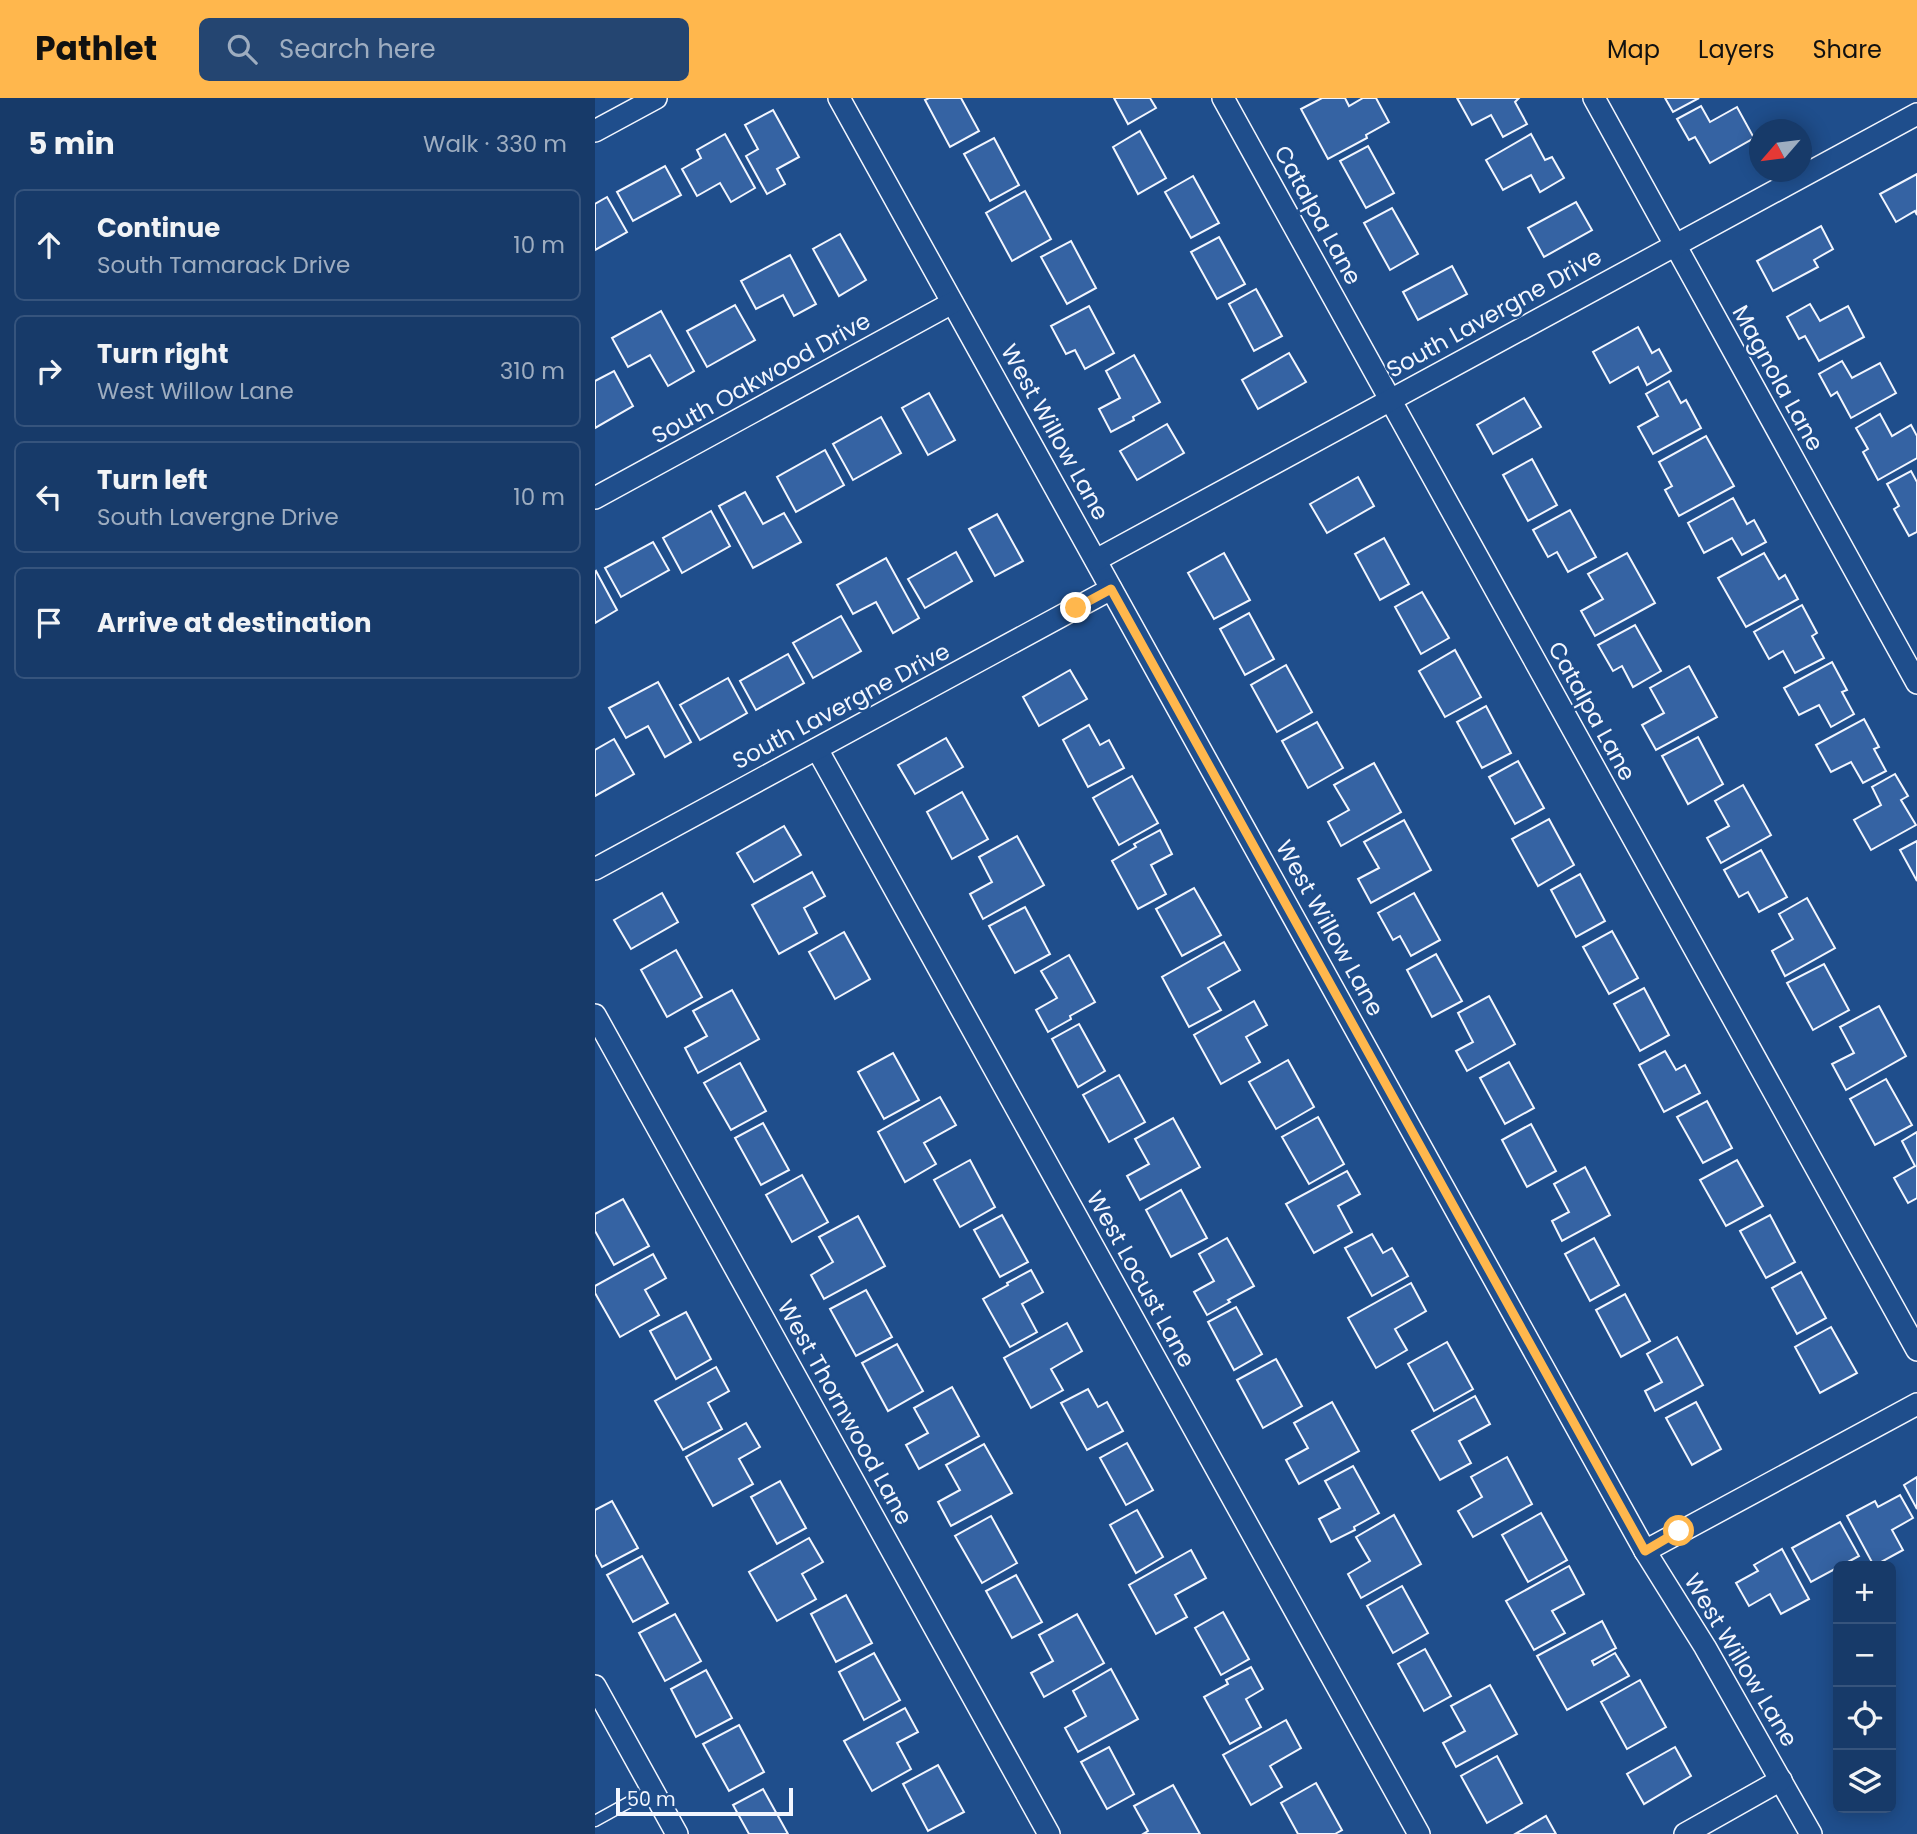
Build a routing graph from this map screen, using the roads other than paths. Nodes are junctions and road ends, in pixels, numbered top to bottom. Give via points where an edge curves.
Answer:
1 (656, 98) edge
2 (839, 98) edge
3 (1223, 98) edge
4 (1594, 98) edge
5 (1917, 114) edge
6 (595, 131) edge
7 (1674, 245) junction
8 (953, 303) junction
9 (1389, 400) junction
10 (595, 498) edge
11 (1096, 560) junction
12 (1111, 589) junction
13 (1917, 683) edge
14 (817, 748) junction
15 (595, 869) edge
16 (595, 1015) edge
17 (1917, 1350) edge
18 (1917, 1404) edge
19 (1645, 1551) junction
20 (595, 1685) edge
21 (1781, 1780) junction
22 (653, 1789) junction
23 (595, 1821) edge
24 (677, 1834) edge
25 (1049, 1834) edge
26 (1419, 1834) edge
27 (1685, 1834) edge
28 (1811, 1834) edge

1 - 6 street
2 - 8 street, West Willow Lane
3 - 9 street, Catalpa Lane
4 - 7 street, Magnola Lane
5 - 7 street, South Lavergne Drive
7 - 9 street, South Lavergne Drive
7 - 13 street, Magnola Lane
8 - 10 street, South Oakwood Drive
8 - 11 street, West Willow Lane
9 - 11 street, South Lavergne Drive
9 - 17 street, Catalpa Lane
11 - 12 street, West Willow Lane
12 - 14 street, South Lavergne Drive
12 - 19 street, West Willow Lane
14 - 15 street, South Lavergne Drive
14 - 26 street, West Locust Lane
16 - 25 street, West Thornwood Lane
18 - 19 street
19 - 21 street, West Willow Lane
20 - 22 street
21 - 27 street
21 - 28 street, West Willow Lane
22 - 23 lane
22 - 24 street

